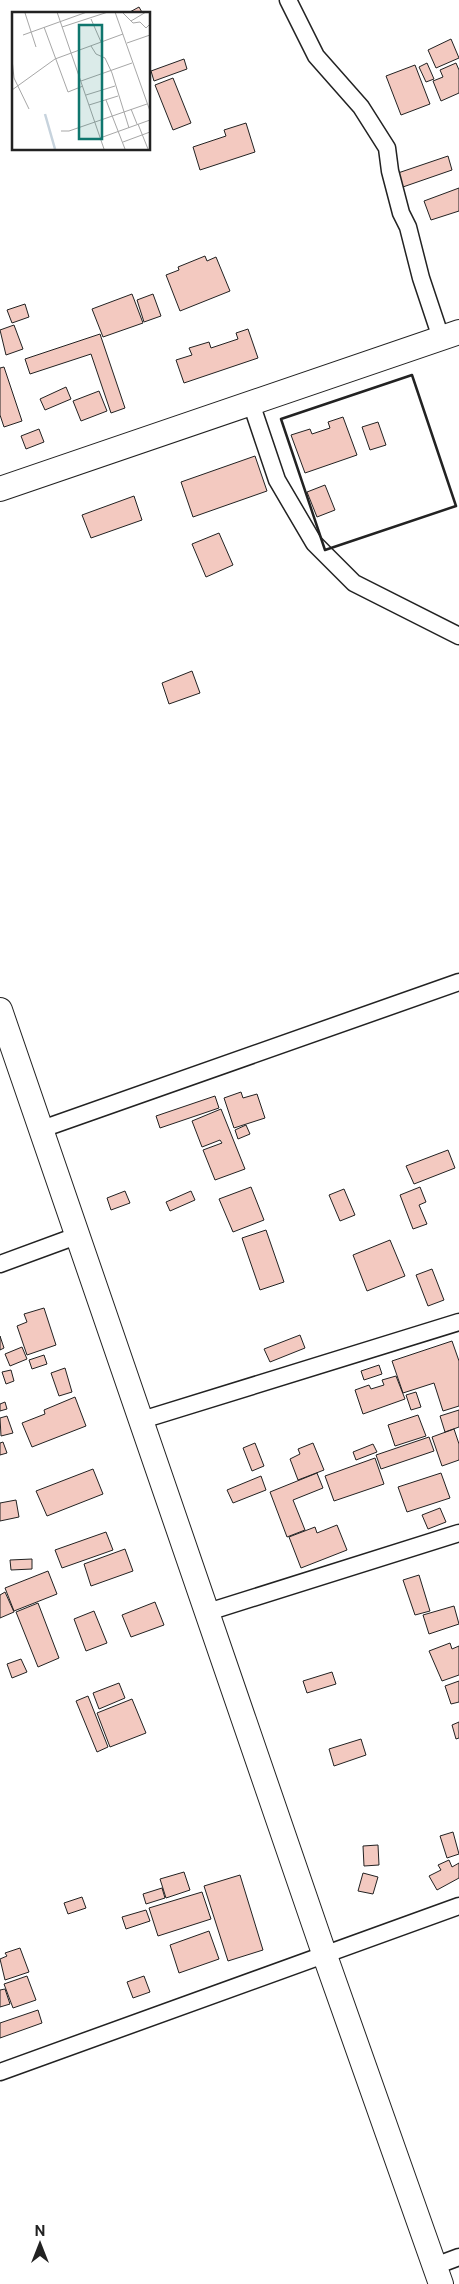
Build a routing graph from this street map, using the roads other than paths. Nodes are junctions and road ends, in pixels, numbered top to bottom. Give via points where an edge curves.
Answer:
1 (288, 0) edge
2 (450, 335) edge
3 (251, 403) junction
4 (0, 489) edge
5 (459, 636) edge
6 (459, 982) edge
7 (0, 1010) edge
8 (42, 1129) junction
9 (79, 1235) junction
10 (0, 1264) edge
11 (459, 1322) edge
12 (142, 1420) junction
13 (459, 1533) edge
14 (208, 1612) junction
15 (459, 1906) edge
16 (324, 1953) junction
17 (0, 2072) edge
18 (459, 2257) edge
19 (438, 2275) edge

1 - 2 street via 316,56 361,107 387,148 401,214 408,227 421,278
2 - 3 street
3 - 4 street
3 - 5 street via 277,480 314,542 354,583
6 - 8 street
7 - 8 street
8 - 9 street
9 - 10 street
9 - 12 street
11 - 12 street
12 - 14 street
13 - 14 street
14 - 16 street
15 - 16 street
16 - 17 street
16 - 19 street
18 - 19 street

